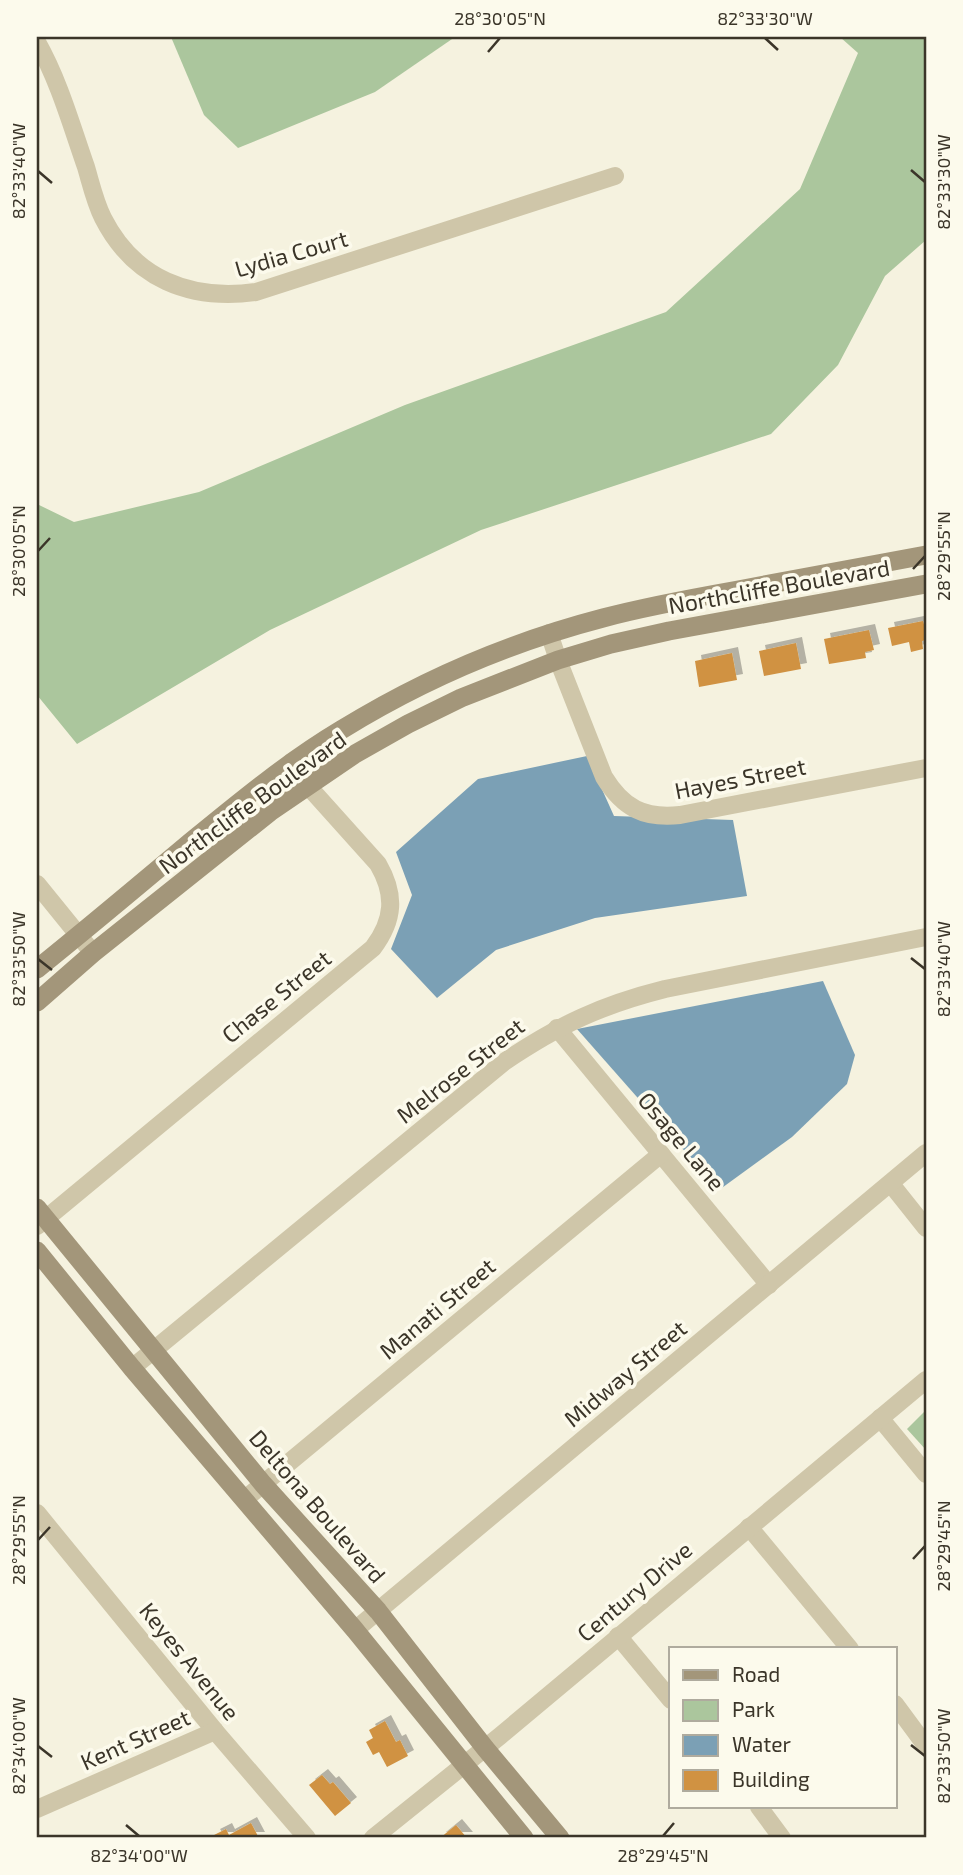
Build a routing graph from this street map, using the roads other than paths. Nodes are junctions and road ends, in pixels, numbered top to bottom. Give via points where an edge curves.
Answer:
1 (37, 41) edge
2 (615, 176) dead end
3 (926, 555) edge
4 (926, 584) edge
5 (549, 633) junction
6 (558, 660) junction
7 (291, 762) junction
8 (926, 768) edge
9 (308, 786) junction
10 (37, 884) edge
11 (79, 935) junction
12 (926, 937) edge
13 (93, 953) junction
14 (37, 969) edge
15 (37, 1002) edge
16 (557, 1028) junction
17 (926, 1153) edge
18 (661, 1154) junction
19 (891, 1184) junction
20 (39, 1217) edge
21 (926, 1228) edge
22 (37, 1251) edge
23 (769, 1285) junction
24 (153, 1349) junction
25 (132, 1368) junction
26 (926, 1380) edge
27 (880, 1418) junction
28 (926, 1474) edge
29 (263, 1484) junction
30 (245, 1499) junction
31 (37, 1513) edge
32 (749, 1527) junction
33 (378, 1611) junction
34 (355, 1630) junction
35 (618, 1636) junction
36 (848, 1647) edge
37 (669, 1698) edge
38 (897, 1707) edge
39 (215, 1731) junction
40 (926, 1746) edge
41 (485, 1748) junction
42 (464, 1765) junction
43 (760, 1808) edge
44 (37, 1809) edge
45 (307, 1838) edge
46 (373, 1838) edge
47 (524, 1838) edge
48 (560, 1838) edge
49 (782, 1838) edge

1 - 2 street, Lydia Court via 62,94 99,207 115,238 148,271 188,290 232,295 256,292
3 - 5 main road, Northcliffe Boulevard via 663,604
4 - 6 main road, Northcliffe Boulevard via 669,631
5 - 6 street, Hayes Street
5 - 7 main road, Northcliffe Boulevard via 449,672 340,730
6 - 8 street, Hayes Street via 604,777 621,800 649,814 680,815
6 - 9 main road, Northcliffe Boulevard via 408,724
7 - 9 street, Chase Street
7 - 11 main road, Northcliffe Boulevard
9 - 13 main road, Northcliffe Boulevard
9 - 20 street, Chase Street via 385,875 391,903 382,936 373,948
10 - 11 street
11 - 13 street
11 - 14 main road, Northcliffe Boulevard
12 - 16 street, Melrose Street via 665,989 592,1011
13 - 15 main road, Northcliffe Boulevard
16 - 18 street, Osage Lane
16 - 24 street, Melrose Street via 504,1062
17 - 19 street, Midway Street
18 - 23 street, Osage Lane
18 - 29 street, Manati Street
19 - 21 street
19 - 23 street, Midway Street
20 - 24 main road, Deltona Boulevard
22 - 25 main road
23 - 33 street, Midway Street
24 - 25 street, Melrose Street
24 - 29 main road, Deltona Boulevard
25 - 30 main road
26 - 27 street, Century Drive
27 - 28 street
27 - 32 street, Century Drive
29 - 30 street, Manati Street
29 - 33 main road, Deltona Boulevard
30 - 34 main road
31 - 39 street, Keyes Avenue
32 - 35 street, Century Drive
32 - 36 street
33 - 34 street, Midway Street
33 - 41 main road, Deltona Boulevard
34 - 42 main road
35 - 37 street
35 - 41 street, Century Drive
38 - 40 street
39 - 44 street, Kent Street
39 - 45 street, Keyes Avenue
41 - 42 street, Century Drive
41 - 48 main road, Deltona Boulevard
42 - 46 street, Century Drive
42 - 47 main road
43 - 49 street

